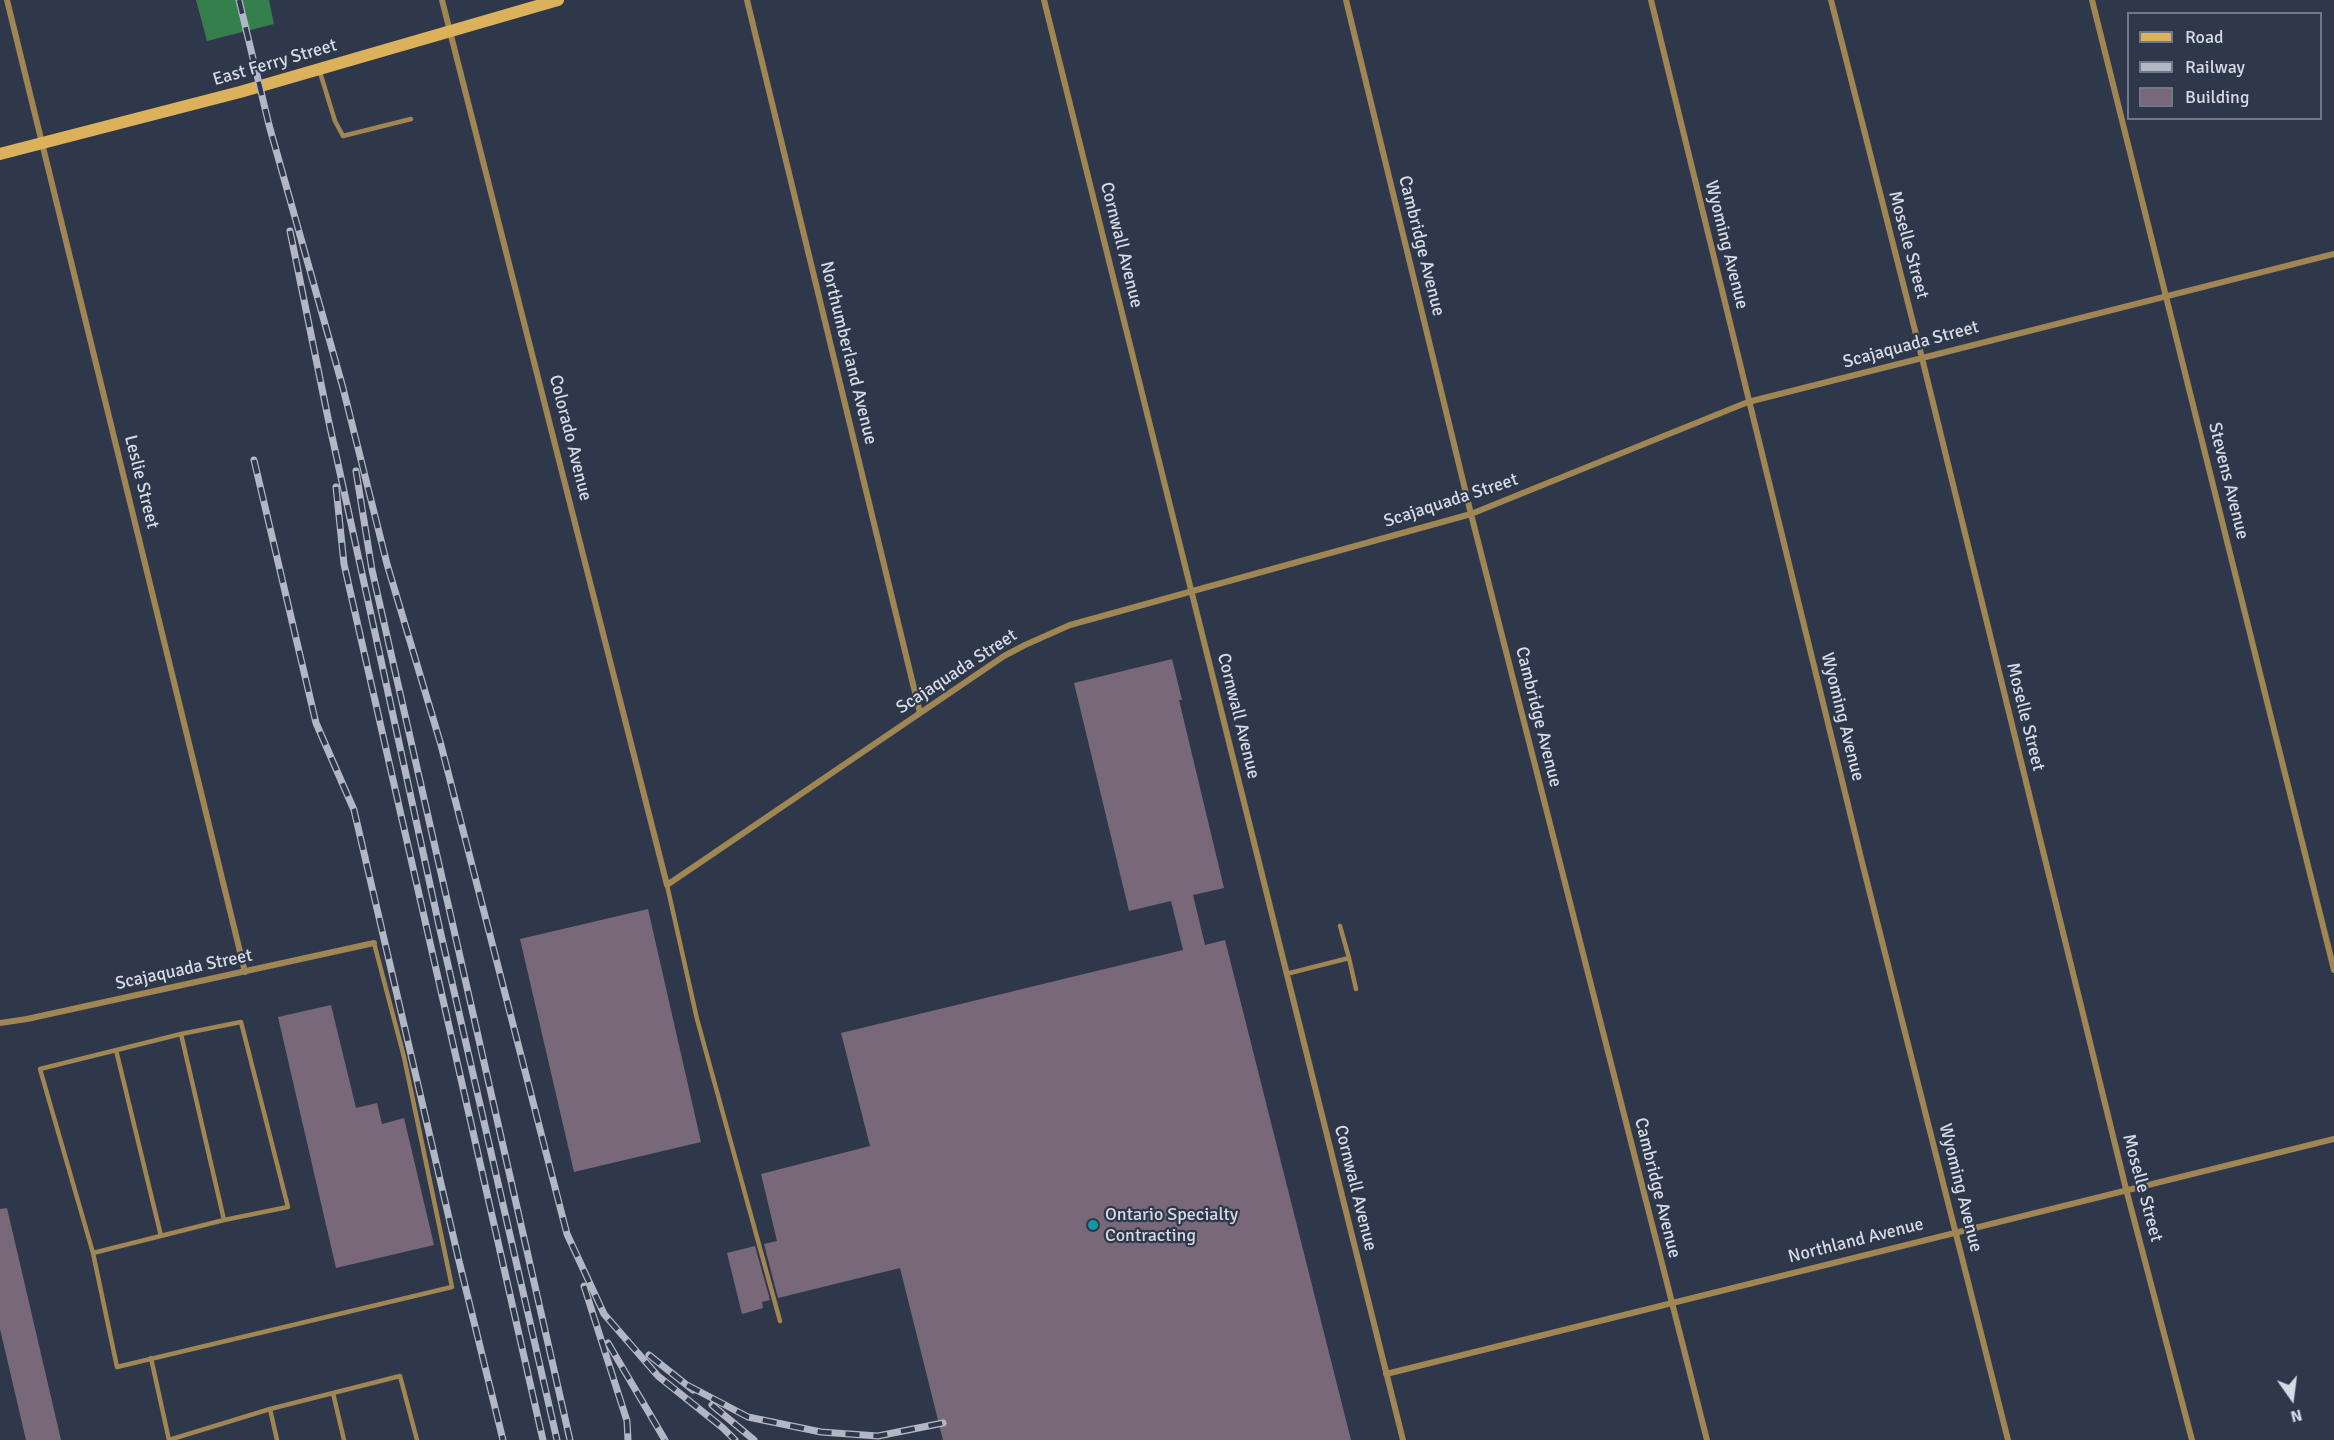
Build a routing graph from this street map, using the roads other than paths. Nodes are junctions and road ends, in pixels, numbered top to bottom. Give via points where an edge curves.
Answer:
1 (8, 0) edge
2 (442, 0) edge
3 (558, 0) edge
4 (747, 0) edge
5 (1044, 0) edge
6 (1346, 0) edge
7 (1651, 0) edge
8 (1831, 0) edge
9 (2092, 0) edge
10 (450, 32) junction
11 (319, 69) junction
12 (411, 119) dead end
13 (43, 143) junction
14 (0, 154) edge
15 (2334, 254) edge
16 (2165, 295) junction
17 (1922, 357) junction
18 (1748, 402) junction
19 (1471, 514) junction
20 (1191, 592) junction
21 (920, 713) junction
22 (667, 885) junction
23 (1340, 926) dead end
24 (374, 943) joint
25 (1349, 958) junction
26 (2334, 970) edge
27 (245, 972) junction
28 (1286, 974) junction
29 (1356, 990) dead end
30 (0, 1023) edge
31 (181, 1034) junction
32 (116, 1050) junction
33 (2334, 1139) edge
34 (2126, 1189) junction
35 (224, 1220) junction
36 (1955, 1232) junction
37 (161, 1236) junction
38 (93, 1253) junction
39 (1671, 1303) junction
40 (780, 1321) dead end
41 (151, 1358) junction
42 (1386, 1374) junction
43 (333, 1393) junction
44 (270, 1410) junction
45 (169, 1440) edge
46 (277, 1440) edge
47 (345, 1440) edge
48 (417, 1440) edge
49 (1403, 1440) edge
50 (1707, 1440) edge
51 (2008, 1440) edge
52 (2192, 1440) edge

1 - 13 street, Leslie Street
2 - 10 street, Colorado Avenue
3 - 10 street, East Ferry Street
4 - 21 street, Northumberland Avenue
5 - 20 street, Cornwall Avenue
6 - 19 street, Cambridge Avenue
7 - 18 street, Wyoming Avenue
8 - 17 street, Moselle Street
9 - 16 street, Stevens Avenue
10 - 11 street, East Ferry Street
10 - 22 street, Colorado Avenue
11 - 12 lane via 343,136
11 - 13 street, East Ferry Street
13 - 14 street, East Ferry Street
13 - 27 street, Leslie Street
15 - 16 street, Scajaquada Street
16 - 17 street, Scajaquada Street
16 - 26 street, Stevens Avenue
17 - 18 street, Scajaquada Street
17 - 34 street, Moselle Street
18 - 19 street, Scajaquada Street
18 - 36 street, Wyoming Avenue
19 - 20 street, Scajaquada Street
19 - 39 street, Cambridge Avenue
20 - 21 street, Scajaquada Street via 1070,625 1025,645
20 - 28 street, Cornwall Avenue
21 - 22 street, Scajaquada Street
22 - 40 lane via 697,1020
23 - 25 lane
24 - 27 street, Scajaquada Street
24 - 41 lane via 404,1057 452,1287
25 - 28 lane
25 - 29 lane
27 - 30 street, Scajaquada Street
28 - 42 street, Cornwall Avenue
31 - 32 lane
31 - 35 lane
31 - 35 lane via 241,1022 288,1207
32 - 37 lane
32 - 38 lane via 40,1069
33 - 34 street, Northland Avenue
34 - 36 street, Northland Avenue
34 - 52 street, Moselle Street
35 - 37 lane
36 - 39 street, Northland Avenue
36 - 51 street, Wyoming Avenue
37 - 38 lane
38 - 41 lane via 117,1367
39 - 42 street, Northland Avenue
39 - 50 street, Cambridge Avenue
41 - 45 lane
42 - 49 street, Cornwall Avenue
43 - 44 lane
43 - 47 lane
43 - 48 lane via 400,1376
44 - 45 lane
44 - 46 lane

